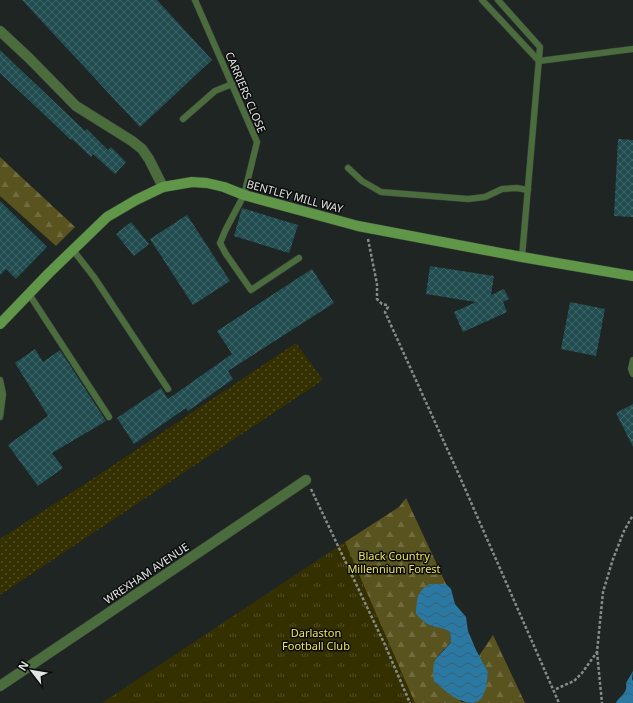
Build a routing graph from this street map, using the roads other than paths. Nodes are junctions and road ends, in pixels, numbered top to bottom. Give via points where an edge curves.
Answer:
1 (195, 0) edge
2 (482, 0) edge
3 (498, 0) edge
4 (0, 31) edge
5 (633, 49) edge
6 (539, 61) junction
7 (232, 84) junction
8 (182, 120) dead end
9 (348, 168) dead end
10 (163, 187) junction
11 (528, 190) junction
12 (244, 195) junction
13 (73, 250) junction
14 (522, 257) junction
15 (299, 258) dead end
16 (633, 276) edge
17 (29, 294) junction
18 (0, 324) edge
19 (633, 360) edge
20 (633, 374) edge
21 (0, 380) edge
22 (168, 389) dead end
23 (0, 416) edge
24 (109, 418) dead end
25 (306, 480) road end
26 (0, 686) edge

1 - 7 lane, CARRIERS CLOSE
2 - 6 lane
3 - 6 lane via 540,47
4 - 10 street via 76,106 142,149
5 - 6 lane
6 - 11 lane
7 - 8 lane via 215,91
7 - 12 lane, CARRIERS CLOSE via 257,142
9 - 11 lane via 362,181 381,192 468,199 485,198 502,189
10 - 12 street, BENTLEY MILL WAY via 192,182 207,183
10 - 13 street, BENTLEY MILL WAY via 107,217
11 - 14 lane
12 - 14 street, BENTLEY MILL WAY via 362,227
12 - 15 lane, CARRIERS CLOSE via 220,244 251,290
13 - 17 street, BENTLEY MILL WAY
13 - 22 lane via 94,277
14 - 16 street, BENTLEY MILL WAY
17 - 18 street, BENTLEY MILL WAY
17 - 24 lane
19 - 20 lane
21 - 23 lane via 4,394
25 - 26 street, WREXHAM AVENUE

